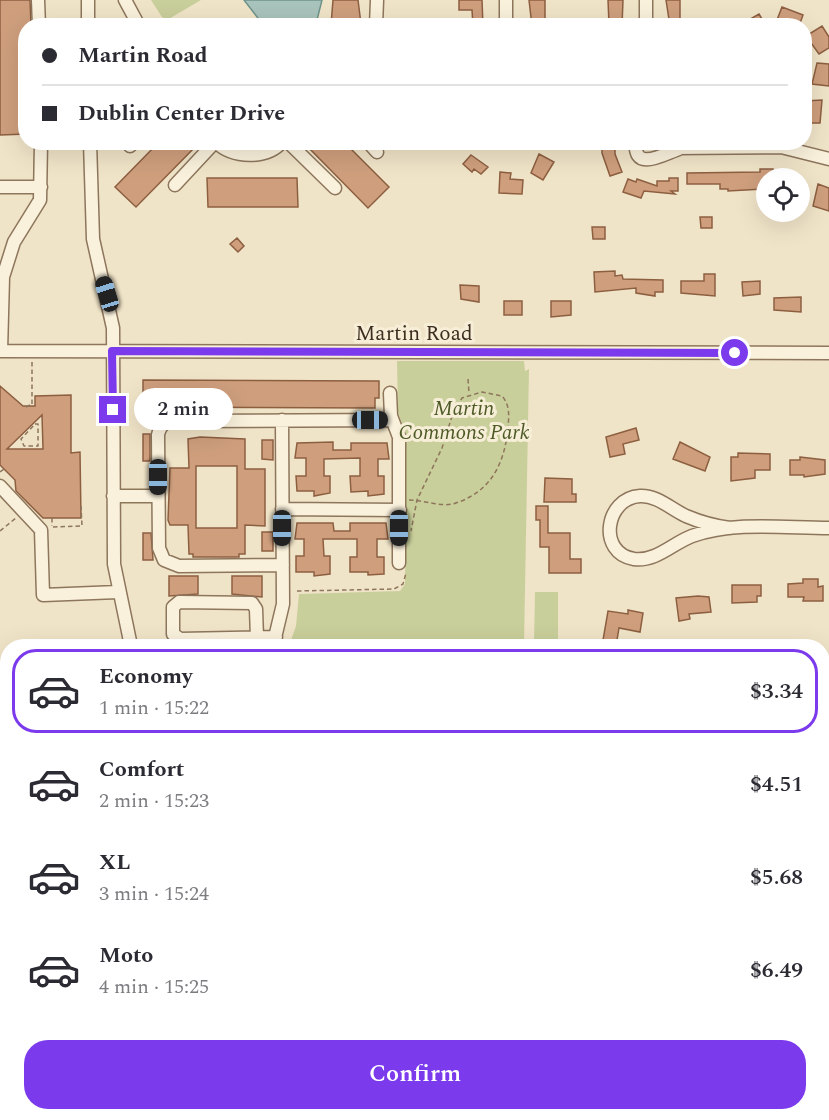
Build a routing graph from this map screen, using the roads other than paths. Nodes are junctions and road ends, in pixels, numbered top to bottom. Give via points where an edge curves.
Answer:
1 (38, 0) edge
2 (88, 0) edge
3 (125, 0) edge
4 (377, 0) edge
5 (506, 0) edge
6 (646, 0) edge
7 (39, 18) edge
8 (88, 18) edge
9 (135, 18) edge
10 (376, 18) edge
11 (506, 18) edge
12 (646, 18) edge
13 (41, 150) edge
14 (90, 150) edge
15 (208, 150) edge
16 (229, 150) edge
17 (276, 150) edge
18 (296, 150) edge
19 (636, 150) edge
20 (674, 150) edge
21 (798, 150) edge
22 (829, 159) edge
23 (175, 185) dead end
24 (41, 187) junction
25 (0, 188) edge
26 (335, 188) dead end
27 (1, 351) edge
28 (112, 351) junction
29 (829, 353) edge
30 (390, 393) dead end
31 (282, 420) junction
32 (392, 420) junction
33 (0, 486) edge
34 (113, 496) junction
35 (159, 496) junction
36 (282, 509) junction
37 (400, 510) junction
38 (730, 528) junction
39 (829, 528) edge
40 (283, 565) junction
41 (403, 565) road end
42 (118, 592) junction
43 (257, 638) junction
44 (129, 639) edge
45 (262, 639) edge
46 (276, 639) edge

1 - 7 street
2 - 8 street
3 - 9 street
4 - 10 street
5 - 11 street
6 - 12 street
13 - 24 street
14 - 28 street via 93,239 111,313
15 - 23 street
16 - 17 street via 246,154
18 - 26 street
19 - 20 street via 640,158 651,161
21 - 22 street
24 - 25 street
24 - 27 street via 38,206 14,242 5,270
27 - 28 street, Martin Road
28 - 29 street, Martin Road
28 - 34 street
30 - 32 street
31 - 32 street
31 - 35 street via 163,424 158,435
31 - 36 street
32 - 37 street via 399,437
33 - 42 street via 41,530 43,595
34 - 35 street
34 - 42 street
35 - 40 street via 160,553 166,563
36 - 37 street
36 - 40 street
37 - 41 street
38 - 38 street via 690,536 650,557 636,559 615,546 609,521 622,502 641,496 651,497 704,523
38 - 39 street
40 - 46 street via 282,614
42 - 44 street
43 - 43 street via 177,638 173,633 174,606 179,602 251,602 256,608
43 - 45 street

